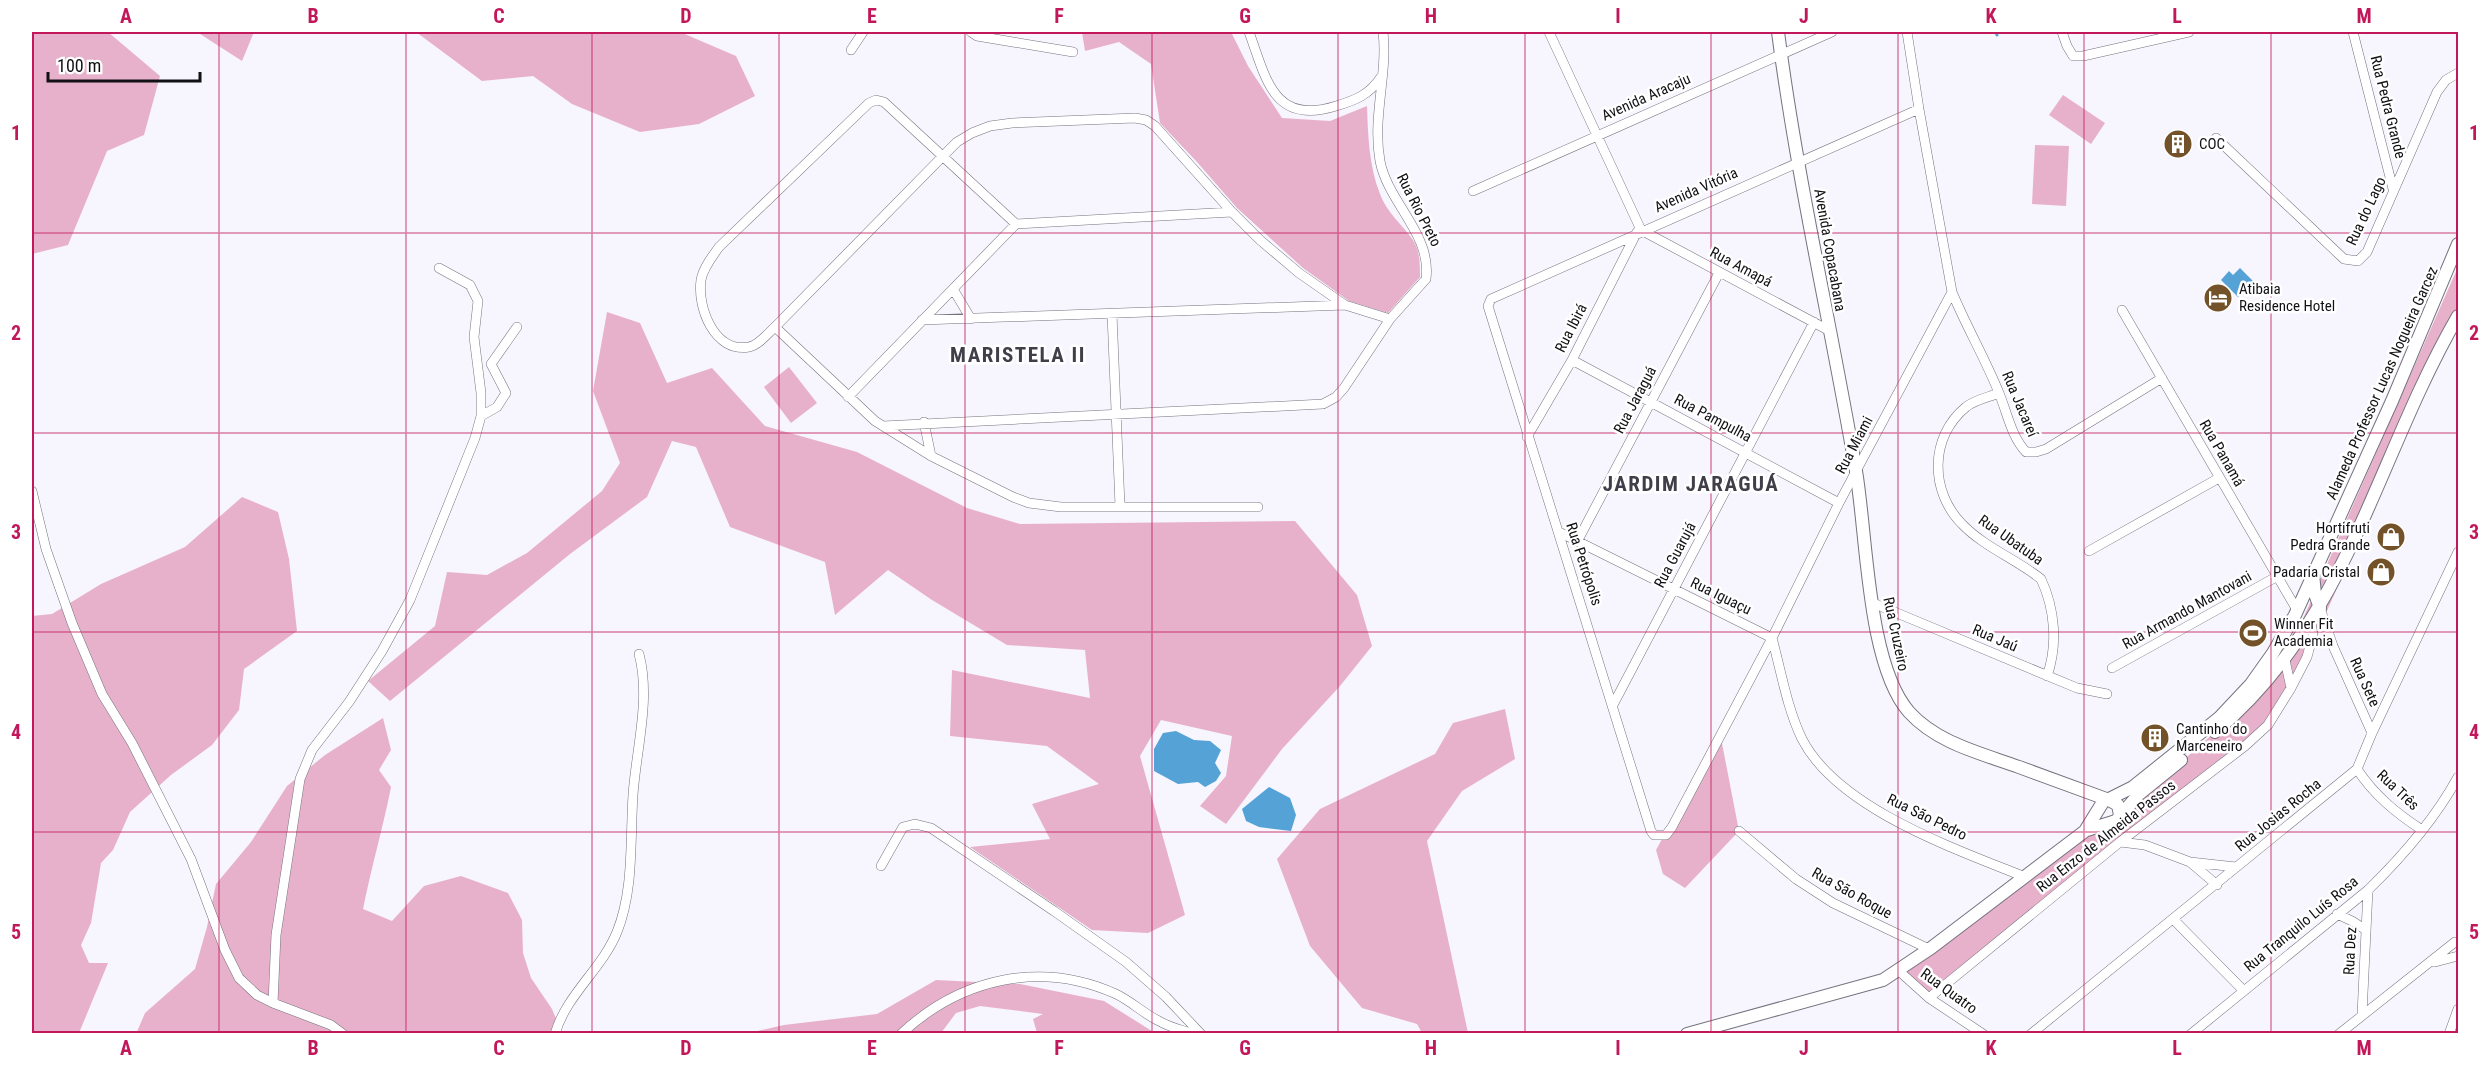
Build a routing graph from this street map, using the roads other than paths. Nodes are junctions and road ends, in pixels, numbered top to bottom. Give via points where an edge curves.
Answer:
1 (863, 32) edge
2 (970, 32) edge
3 (1249, 32) edge
4 (1383, 32) edge
5 (1549, 32) edge
6 (1778, 32) edge
7 (1832, 32) edge
8 (1907, 32) edge
9 (2062, 32) edge
10 (2189, 32) edge
11 (2353, 32) edge
12 (851, 50) dead end
13 (1073, 52) dead end
14 (1781, 54) junction
15 (2458, 73) edge
16 (1382, 75) junction
17 (1918, 109) junction
18 (1597, 135) junction
19 (2216, 138) dead end
20 (942, 157) junction
21 (1799, 161) junction
22 (2393, 189) junction
23 (1473, 190) dead end
24 (1232, 212) junction
25 (1016, 224) junction
26 (1639, 231) junction
27 (2458, 244) edge
28 (439, 268) dead end
29 (1719, 273) junction
30 (953, 289) junction
31 (1952, 292) junction
32 (1488, 302) joint
33 (1345, 305) junction
34 (2122, 310) dead end
35 (1112, 314) junction
36 (2458, 316) edge
37 (970, 319) junction
38 (1390, 319) junction
39 (922, 320) junction
40 (1814, 322) junction
41 (517, 327) dead end
42 (775, 327) junction
43 (1828, 330) junction
44 (1572, 360) junction
45 (2162, 378) junction
46 (1999, 393) junction
47 (848, 397) junction
48 (1651, 402) junction
49 (1117, 412) junction
50 (481, 416) junction
51 (924, 422) junction
52 (883, 426) junction
53 (1527, 437) junction
54 (1746, 452) junction
55 (931, 456) junction
56 (1856, 472) junction
57 (2219, 478) junction
58 (32, 491) edge
59 (2347, 501) junction
60 (1839, 503) junction
61 (1120, 506) junction
62 (1258, 507) dead end
63 (2361, 522) junction
64 (1559, 532) junction
65 (1578, 540) junction
66 (2090, 551) dead end
67 (2458, 552) edge
68 (2313, 573) junction
69 (2276, 577) junction
70 (1674, 589) junction
71 (1873, 603) junction
72 (2320, 608) junction
73 (2297, 610) junction
74 (2311, 623) junction
75 (1772, 638) junction
76 (2312, 643) junction
77 (2333, 646) junction
78 (639, 654) dead end
79 (2285, 660) junction
80 (2112, 668) dead end
81 (2047, 676) junction
82 (2291, 688) junction
83 (2107, 694) dead end
84 (1613, 705) junction
85 (2372, 733) junction
86 (2357, 769) junction
87 (2458, 777) edge
88 (2085, 791) junction
89 (2109, 800) junction
90 (2096, 814) junction
91 (2120, 815) junction
92 (2109, 824) junction
93 (2141, 825) junction
94 (2422, 830) junction
95 (1739, 831) dead end
96 (2085, 831) junction
97 (1654, 835) joint
98 (2120, 842) junction
99 (2145, 845) junction
100 (2190, 862) junction
101 (881, 866) dead end
102 (2236, 867) junction
103 (2025, 877) junction
104 (2217, 885) junction
105 (2368, 890) junction
106 (2337, 915) junction
107 (2173, 919) junction
108 (2366, 930) junction
109 (2457, 941) edge
110 (1929, 949) junction
111 (2458, 957) edge
112 (2429, 964) junction
113 (1899, 971) junction
114 (2243, 990) junction
115 (1929, 998) junction
116 (273, 1003) junction
117 (2458, 1009) edge
118 (2362, 1014) junction
119 (344, 1034) edge
120 (555, 1034) edge
121 (901, 1034) edge
122 (1193, 1034) edge
123 (1201, 1034) edge
124 (1687, 1034) edge
125 (1983, 1034) edge
126 (2031, 1034) edge
127 (2191, 1034) edge
128 (2339, 1034) edge
129 (2449, 1034) edge

1 - 12 street
2 - 13 street
3 - 16 street via 1271,90 1282,103 1298,110 1319,111 1358,99 1373,90
4 - 16 street, Rua Rio Preto
5 - 18 street
6 - 14 main road, Avenida Copacabana
7 - 14 street, Avenida Aracaju
8 - 17 street
9 - 10 street via 2073,56
11 - 22 street, Rua Pedra Grande
14 - 18 street, Avenida Aracaju
14 - 21 main road, Avenida Copacabana
15 - 22 street, Rua do Lago via 2436,92
16 - 38 street, Rua Rio Preto via 1378,108 1380,160 1391,192 1426,256 1426,279
17 - 21 street, Avenida Vitória
17 - 31 street
18 - 23 street, Avenida Aracaju
18 - 26 street
19 - 22 street, Rua do Lago via 2344,259 2358,261 2367,252
20 - 24 street via 957,142 990,126 1146,120
20 - 25 street
20 - 42 street
20 - 42 street via 885,102 876,100 719,247 701,278 700,296 711,329 724,341 748,347
21 - 26 street, Avenida Vitória
21 - 43 main road, Avenida Copacabana
24 - 25 street
24 - 33 street via 1299,273
25 - 30 street
26 - 29 street, Rua Amapá
26 - 32 street, Avenida Vitória
26 - 44 street, Rua Ibirá
27 - 59 main road, Alameda Professor Lucas Nogueira Garcez
28 - 50 street via 470,285 478,301 474,337
29 - 40 street, Rua Amapá
29 - 48 street, Rua Jaraguá
30 - 37 street
30 - 39 street
31 - 46 street, Rua Jacareí
31 - 56 street, Rua Miami
32 - 53 street, Rua Petrópolis
33 - 35 street
33 - 38 street
34 - 45 street, Rua Panamá
35 - 37 street
35 - 49 street
36 - 63 main road, Alameda Professor Lucas Nogueira Garcez
37 - 39 street
38 - 49 street via 1344,388 1323,404
39 - 47 street
40 - 43 street, Rua Amapá
40 - 54 street, Rua Guarujá
41 - 50 street via 491,364 506,393 496,407
42 - 47 street
43 - 56 main road, Avenida Copacabana
44 - 48 street, Rua Pampulha
44 - 53 street, Rua Ibirá
45 - 46 street, Rua Jacareí via 2036,452 2026,452 2019,445
45 - 57 street, Rua Panamá
46 - 81 street, Rua Ubatuba via 1967,406 1950,424 1939,450 1939,483 1949,509 1962,525 2040,579 2047,593 2055,641
47 - 52 street
48 - 54 street, Rua Pampulha
48 - 65 street, Rua Jaraguá
49 - 51 street
49 - 61 street
50 - 116 street via 476,438 410,600 371,668 305,761 277,925
51 - 52 street
51 - 55 street
52 - 55 street
53 - 64 street, Rua Petrópolis
54 - 60 street, Rua Pampulha
54 - 70 street, Rua Guarujá
55 - 61 street via 1029,503
56 - 60 street, Rua Miami
56 - 71 main road, Rua Cruzeiro
57 - 66 street
57 - 69 street, Rua Panamá
58 - 116 street via 46,549 102,694 132,743 191,859 239,978 257,995
59 - 63 main road via 2350,518
59 - 68 main road, Alameda Professor Lucas Nogueira Garcez
60 - 75 street, Rua Miami
61 - 62 street
63 - 72 main road, Alameda Professor Lucas Nogueira Garcez
64 - 65 street, Rua Iguaçu
64 - 84 street, Rua Petrópolis
65 - 70 street, Rua Iguaçu
67 - 85 street, Rua Josias Rocha
68 - 72 main road
68 - 73 main road, Alameda Professor Lucas Nogueira Garcez
69 - 73 street, Rua Panamá
69 - 80 street, Rua Armando Mantovani
70 - 75 street, Rua Iguaçu
70 - 84 street, Rua Guarujá
71 - 81 street, Rua Jaú
71 - 88 main road, Rua Cruzeiro via 1880,650 1890,680 1908,711 1932,733
72 - 74 main road, Alameda Professor Lucas Nogueira Garcez
72 - 77 street, Rua Sete
73 - 89 main road, Alameda Professor Lucas Nogueira Garcez via 2251,684 2219,718 2133,787
74 - 76 street, Rua Enzo de Almeida Passos
74 - 79 main road, Alameda Professor Lucas Nogueira Garcez
75 - 97 street, Rua Miami via 1672,827 1666,835
75 - 103 street, Rua São Pedro via 1803,740 1822,767 1887,817
76 - 77 street
76 - 82 street, Rua Enzo de Almeida Passos
77 - 85 street, Rua Sete
78 - 120 street via 642,697 628,883 617,932 570,1002
79 - 82 street
79 - 91 main road, Alameda Professor Lucas Nogueira Garcez via 2256,694 2139,794
81 - 83 street, Rua Jaú
82 - 93 street, Rua Enzo de Almeida Passos via 2268,725
84 - 97 street, Rua Petrópolis
85 - 86 street, Rua Josias Rocha
86 - 94 street, Rua Três via 2391,808
86 - 102 street, Rua Josias Rocha
87 - 94 street, Rua Tranquilo Luís Rosa
88 - 89 main road, Rua Cruzeiro
88 - 90 main road
89 - 90 main road, Alameda Professor Lucas Nogueira Garcez
89 - 91 main road via 2118,806
90 - 92 main road
90 - 96 main road, Alameda Professor Lucas Nogueira Garcez
91 - 92 main road, Alameda Professor Lucas Nogueira Garcez
92 - 96 main road, Alameda Professor Lucas Nogueira Garcez
93 - 98 street, Rua Enzo de Almeida Passos
93 - 99 street
94 - 105 street, Rua Tranquilo Luís Rosa
95 - 110 street, Rua São Roque via 1796,879 1833,903
96 - 103 main road, Alameda Professor Lucas Nogueira Garcez
98 - 99 street
98 - 115 street, Rua Enzo de Almeida Passos
99 - 100 street
100 - 102 street
100 - 104 street
101 - 123 street via 903,827 915,824 931,828 1126,962
102 - 104 street, Rua Josias Rocha
103 - 110 main road, Alameda Professor Lucas Nogueira Garcez
104 - 107 street, Rua Josias Rocha
105 - 106 street, Rua Tranquilo Luís Rosa
105 - 108 street, Rua Dez
106 - 108 street
106 - 114 street, Rua Tranquilo Luís Rosa
107 - 114 street
107 - 126 street, Rua Josias Rocha
108 - 118 street, Rua Dez
109 - 111 street via 2454,948
109 - 112 street
110 - 113 main road, Alameda Professor Lucas Nogueira Garcez
111 - 112 street
112 - 118 street
113 - 115 street, Rua Quatro
113 - 124 main road, Alameda Professor Lucas Nogueira Garcez via 1877,983
114 - 127 street, Rua Tranquilo Luís Rosa
115 - 125 street, Rua Quatro
116 - 119 street via 331,1025
117 - 129 street
118 - 128 street
121 - 122 street via 969,988 1039,976 1079,981 1118,995 1158,1021

